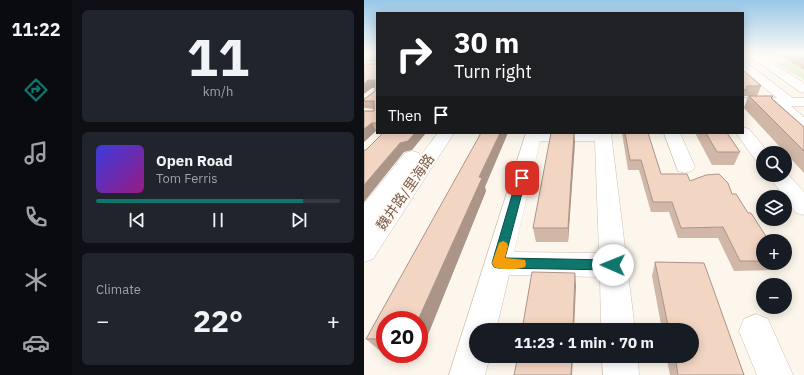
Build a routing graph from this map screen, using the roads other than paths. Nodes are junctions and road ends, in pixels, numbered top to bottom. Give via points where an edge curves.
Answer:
1 (750, 72) edge
2 (778, 72) edge
3 (804, 89) edge
4 (744, 102) edge
5 (784, 102) junction
6 (804, 102) edge
7 (804, 125) edge
8 (744, 133) edge
9 (430, 134) edge
10 (445, 134) edge
11 (534, 134) edge
12 (672, 134) edge
13 (603, 135) edge
14 (756, 148) edge
15 (685, 167) dead end
16 (784, 182) edge
17 (804, 207) edge
18 (364, 221) edge
19 (364, 251) edge
20 (498, 263) junction
21 (613, 265) junction
22 (481, 323) edge
23 (617, 323) edge
24 (756, 331) dead end
25 (470, 363) edge
26 (620, 363) edge
27 (467, 375) edge
28 (621, 375) edge
29 (775, 375) edge

1 - 5 street
2 - 3 street
4 - 5 street
5 - 6 street
5 - 7 street
8 - 14 street
9 - 18 street
10 - 19 street, 魏井路/里海路
11 - 13 street
11 - 20 street
12 - 15 street
13 - 21 street
16 - 17 street
20 - 21 street
20 - 22 street
21 - 23 street
24 - 29 street
25 - 27 street
26 - 28 street

